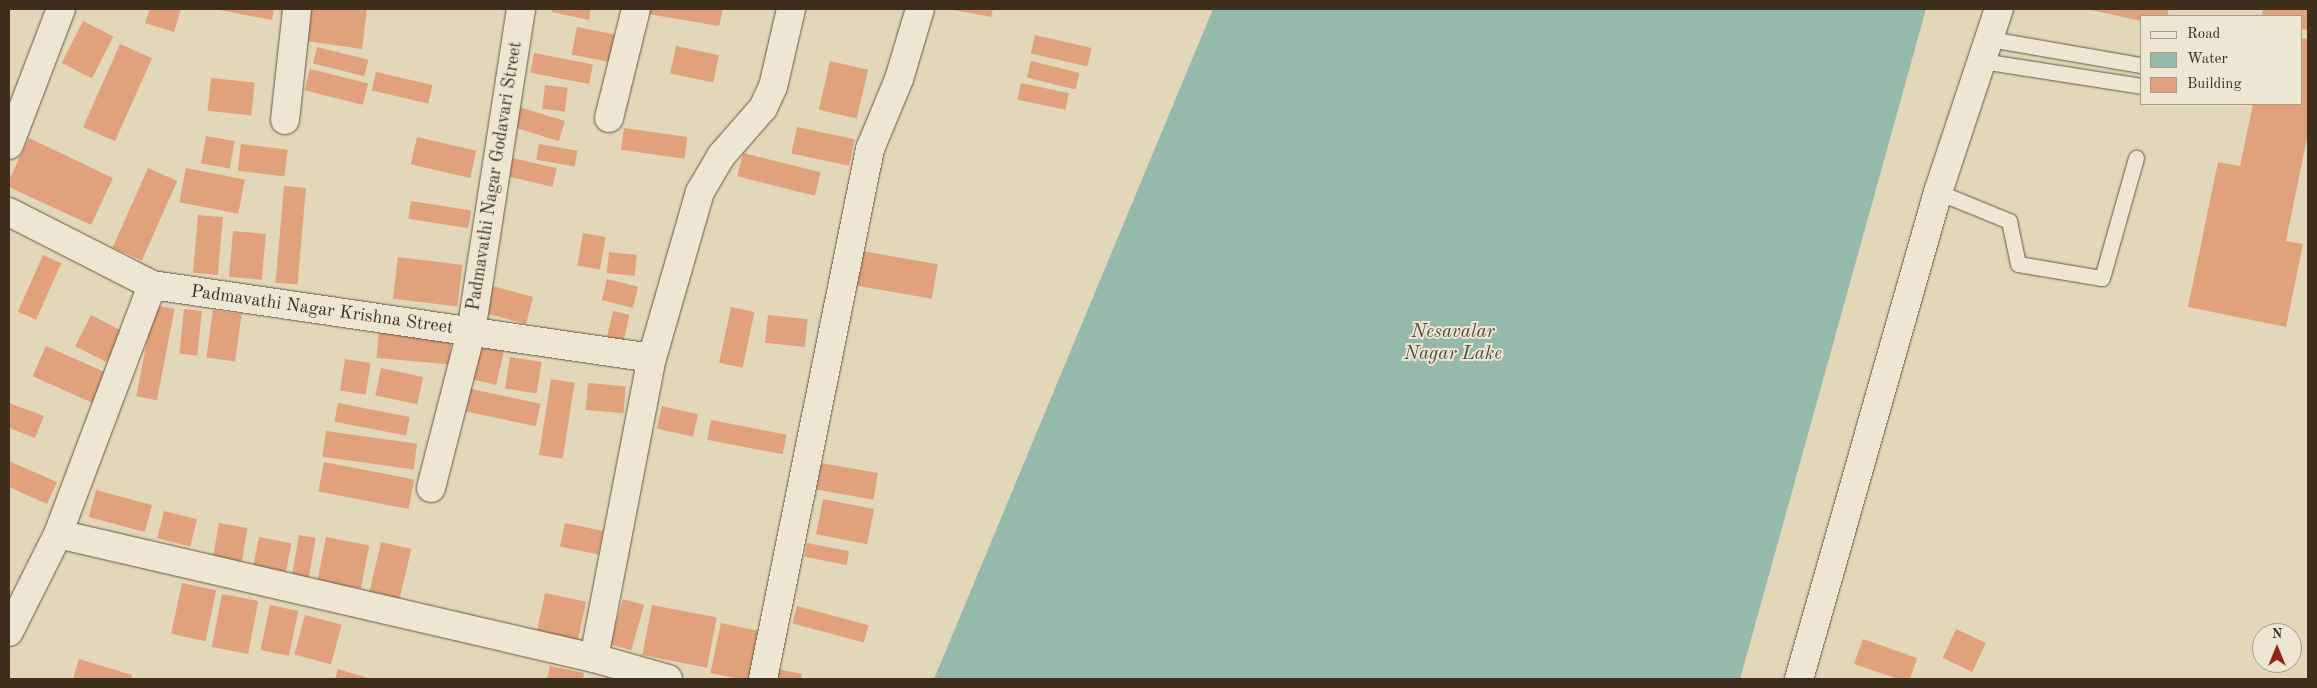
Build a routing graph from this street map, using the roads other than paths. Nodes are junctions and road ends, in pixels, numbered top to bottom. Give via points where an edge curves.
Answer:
1 (61, 9) edge
2 (297, 9) edge
3 (521, 9) edge
4 (636, 9) edge
5 (791, 9) edge
6 (920, 9) edge
7 (1999, 9) edge
8 (1986, 50) junction
9 (2140, 65) edge
10 (2140, 86) edge
11 (609, 118) dead end
12 (285, 120) dead end
13 (9, 145) edge
14 (2136, 158) dead end
15 (1938, 192) junction
16 (9, 212) edge
17 (152, 285) junction
18 (470, 332) junction
19 (652, 358) junction
20 (431, 488) dead end
21 (58, 534) junction
22 (9, 632) edge
23 (594, 658) junction
24 (668, 679) edge
25 (763, 679) edge
26 (1799, 679) edge

1 - 13 street
2 - 12 street
3 - 18 street, Padmavathi Nagar Godavari Street
4 - 11 street
5 - 19 street via 774,87 763,108 721,156 700,192
6 - 25 street via 899,79 870,149
7 - 8 street
8 - 9 lane
8 - 10 lane
8 - 15 street
14 - 15 lane via 2102,278 2018,264 2009,221
15 - 26 street
16 - 17 street, Padmavathi Nagar Krishna Street
17 - 18 street, Padmavathi Nagar Krishna Street
17 - 21 street
18 - 19 street, Padmavathi Nagar Krishna Street
18 - 20 street, Padmavathi Nagar Godavari Street
19 - 23 street
21 - 22 street
21 - 23 street
23 - 24 street

